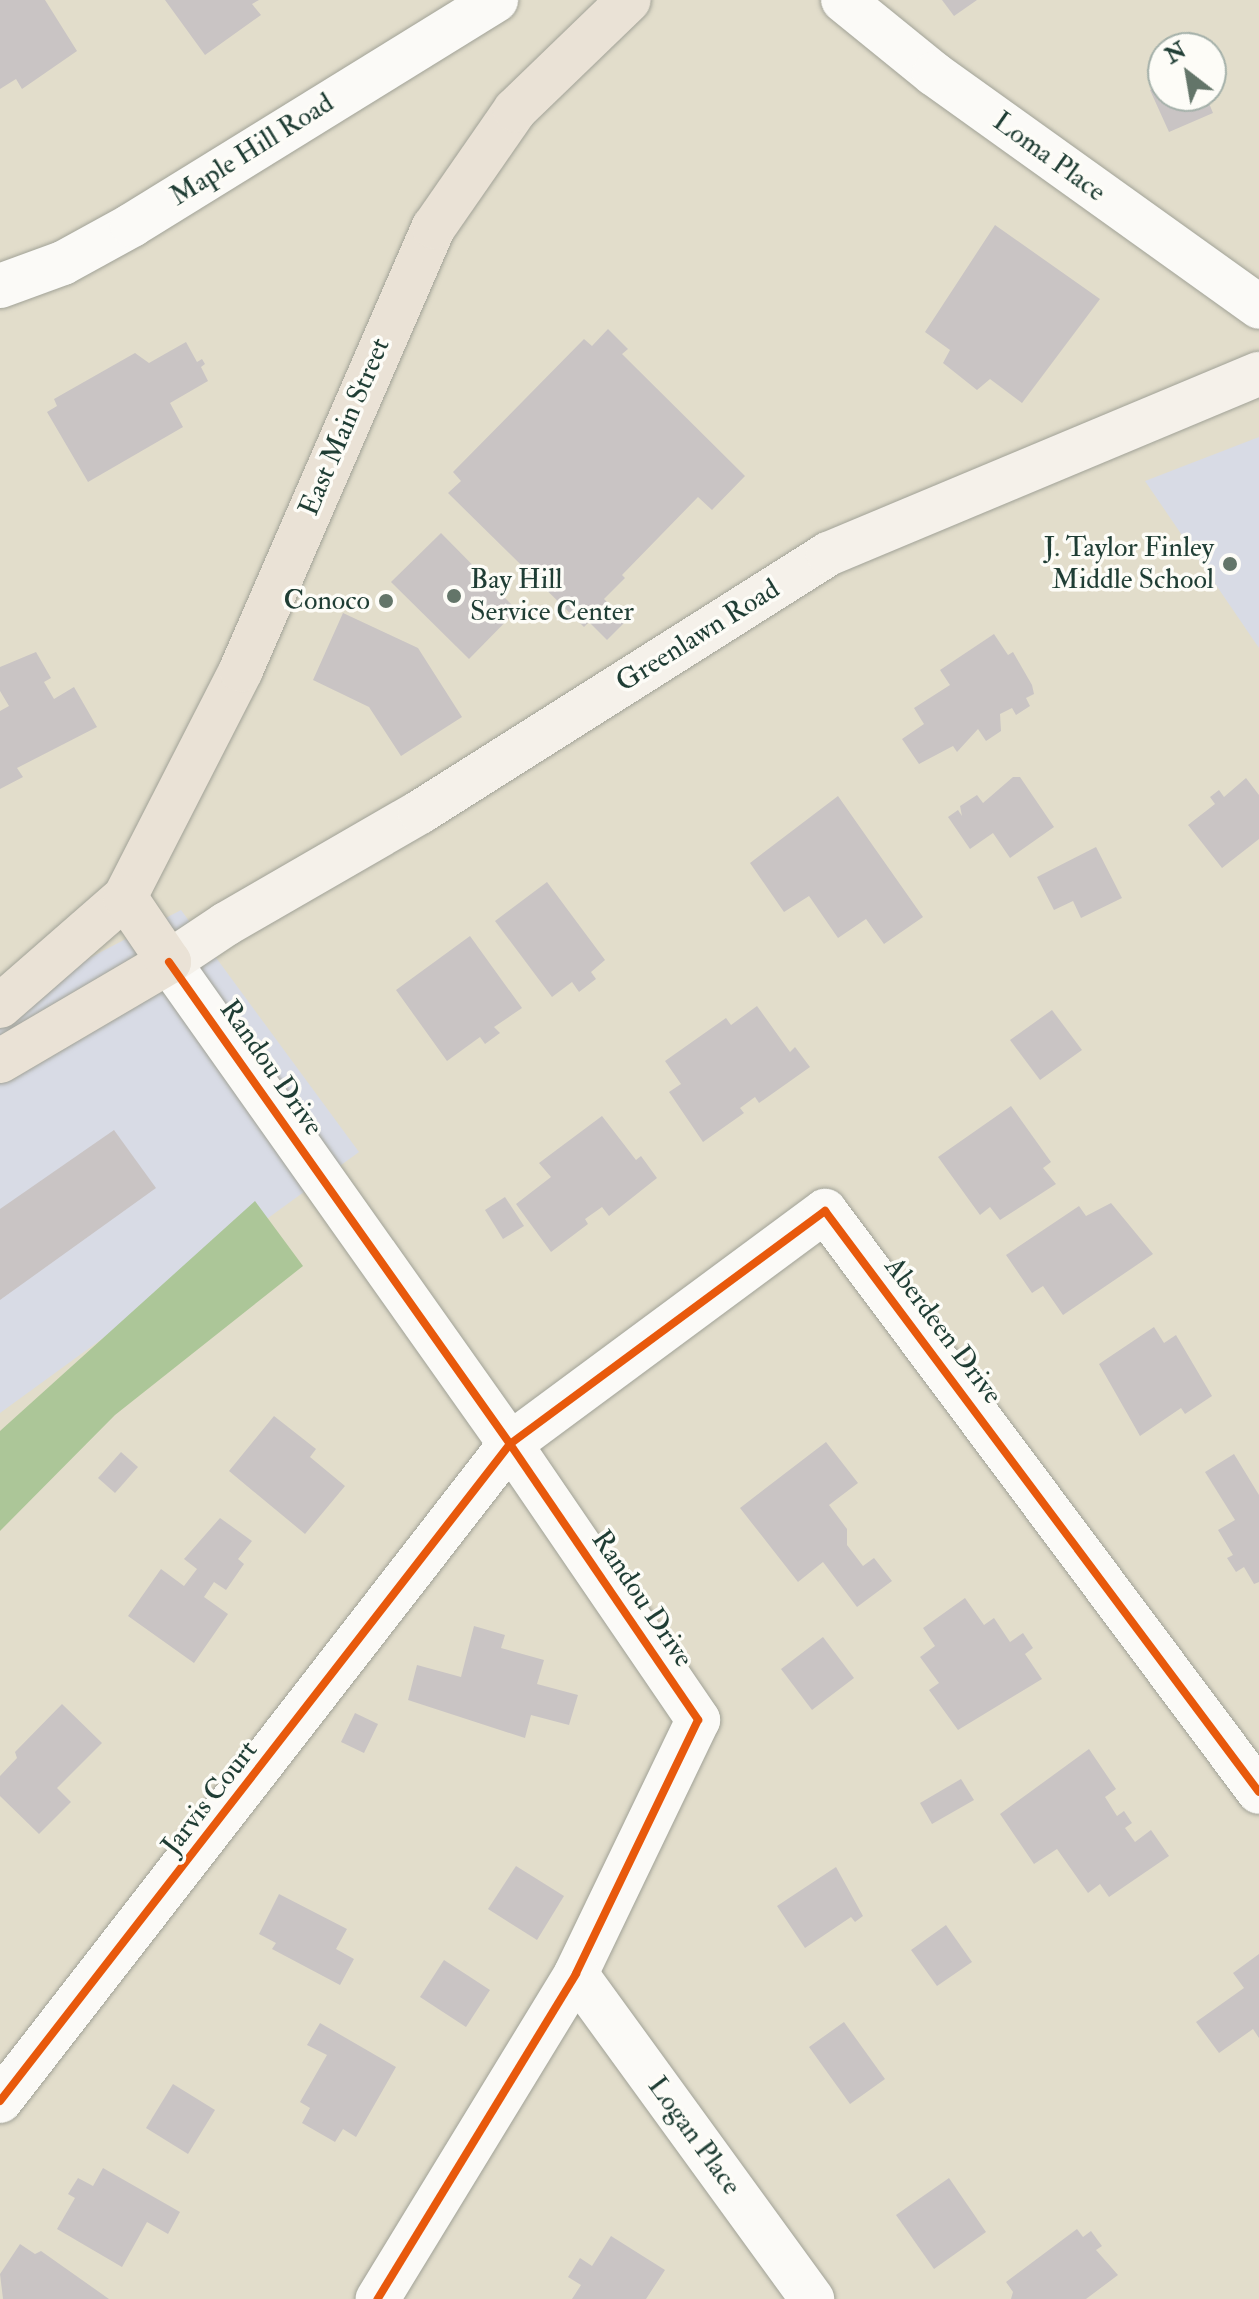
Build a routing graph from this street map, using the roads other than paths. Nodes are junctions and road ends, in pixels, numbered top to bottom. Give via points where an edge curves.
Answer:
1 (496, 0) edge
2 (629, 0) edge
3 (843, 0) edge
4 (0, 286) edge
5 (1259, 307) edge
6 (1259, 374) edge
7 (125, 897) junction
8 (169, 962) junction
9 (0, 1006) edge
10 (0, 1061) edge
11 (510, 1444) junction
12 (1259, 1792) edge
13 (576, 1974) junction
14 (0, 2101) edge
15 (378, 2299) edge
16 (812, 2299) edge

1 - 4 street, Maple Hill Road via 132,225 63,263
2 - 7 main road, East Main Street via 515,110 434,227 241,670
3 - 5 street, Loma Place via 934,74
6 - 8 main road, Greenlawn Road via 828,554 420,812
7 - 8 main road
7 - 9 main road, East Main Street
8 - 10 main road
8 - 11 street, Randou Drive
11 - 12 street, Aberdeen Drive via 825,1211
11 - 13 street, Randou Drive via 698,1720
11 - 14 street, Jarvis Court
13 - 15 street, Randou Drive
13 - 16 street, Logan Place

